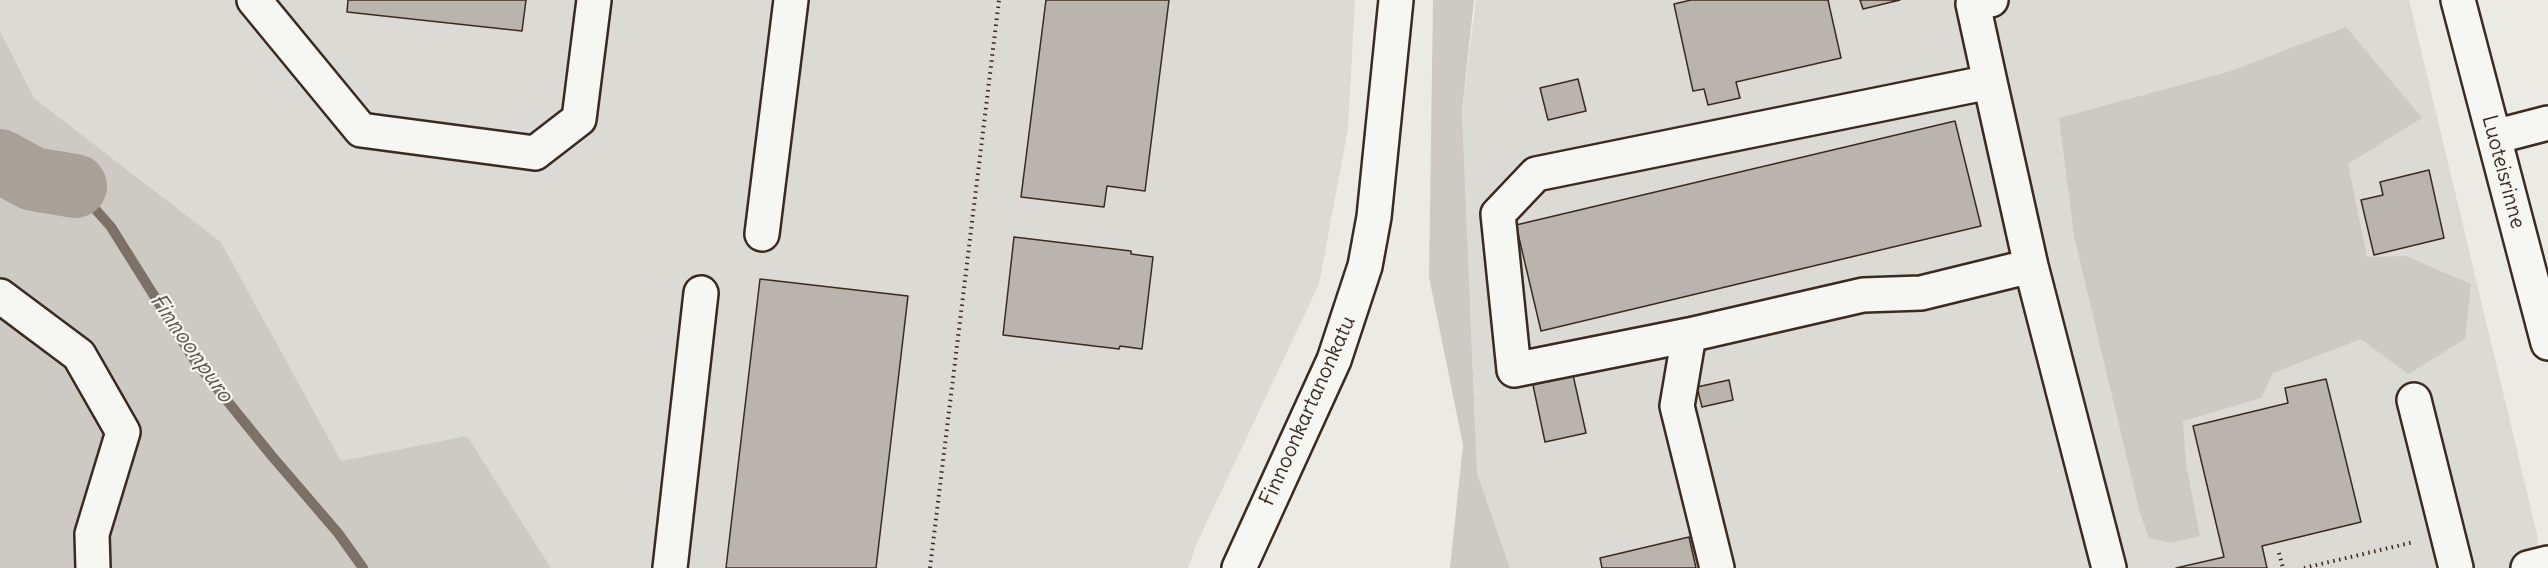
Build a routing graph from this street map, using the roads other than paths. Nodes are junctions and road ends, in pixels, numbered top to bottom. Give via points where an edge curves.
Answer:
1 (254, 0) edge
2 (594, 0) edge
3 (791, 0) edge
4 (1396, 0) edge
5 (1991, 0) edge
6 (2458, 0) edge
7 (1990, 82) junction
8 (2548, 123) edge
9 (2494, 137) junction
10 (762, 234) dead end
11 (2031, 267) junction
12 (701, 293) dead end
13 (0, 296) edge
14 (1689, 335) junction
15 (2548, 343) edge
16 (2414, 400) dead end
17 (2548, 564) edge
18 (93, 568) edge
19 (670, 568) edge
20 (1239, 568) edge
21 (1717, 568) edge
22 (2109, 568) edge
23 (2456, 568) edge
24 (2528, 568) edge

1 - 2 street via 361,130 535,153 579,119
3 - 10 street
4 - 20 street, Finnoonkartanonkatu via 1374,217 1365,266 1334,360
5 - 7 street via 1973,4
6 - 9 street, Luoteisrinne
7 - 11 street
7 - 14 street via 1536,174 1498,214 1514,370
8 - 9 street
9 - 15 street, Luoteisrinne
11 - 14 street via 1921,293 1863,295
11 - 22 street
12 - 19 street
13 - 18 street via 79,355 123,432 92,534
14 - 21 street via 1677,406
16 - 23 street
17 - 24 street

